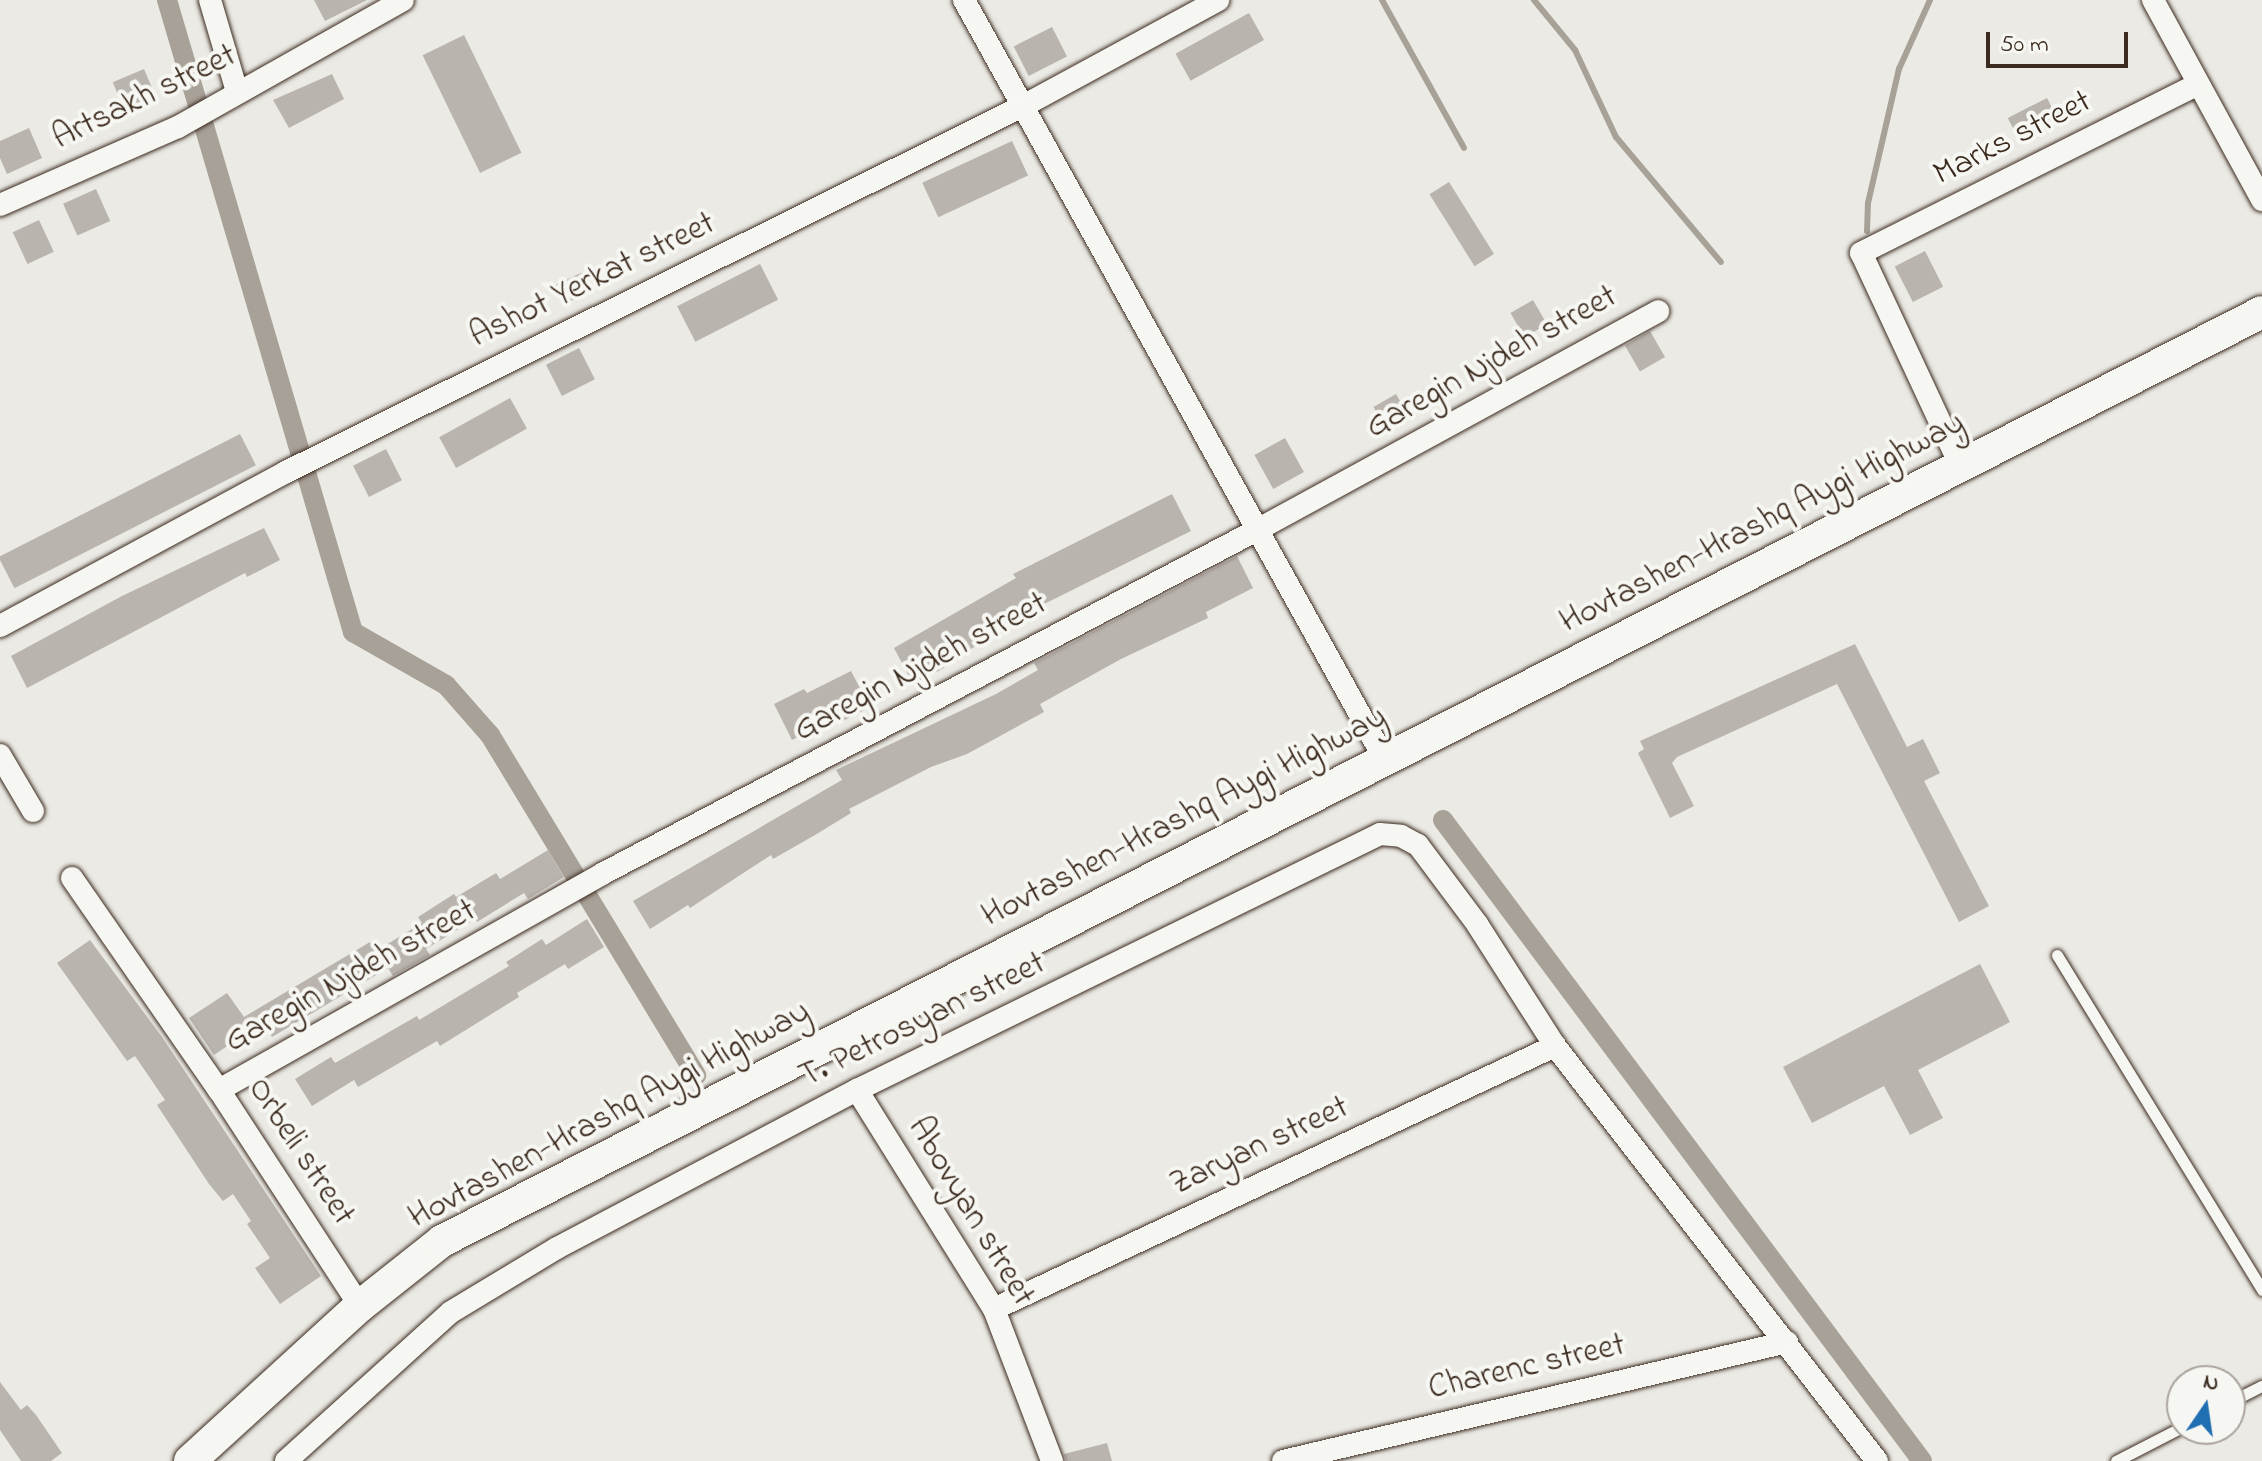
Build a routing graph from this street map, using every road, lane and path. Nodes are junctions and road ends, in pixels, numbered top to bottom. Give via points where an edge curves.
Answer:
1 (210, 0) edge
2 (403, 0) edge
3 (964, 0) edge
4 (1218, 0) edge
5 (2153, 0) edge
6 (2196, 85) junction
7 (237, 92) junction
8 (1025, 105) junction
9 (2262, 200) edge
10 (0, 205) edge
11 (1658, 311) dead end
12 (2262, 312) edge
13 (1961, 467) junction
14 (1257, 530) junction
15 (0, 626) edge
16 (0, 755) edge
17 (1384, 758) junction
18 (33, 811) dead end
19 (72, 878) dead end
20 (2057, 955) dead end
21 (1555, 1046) junction
22 (219, 1090) junction
23 (857, 1090) junction
24 (2262, 1290) edge
25 (360, 1306) junction
26 (994, 1309) junction
27 (1787, 1342) junction
28 (2166, 1435) edge
29 (190, 1461) edge
30 (286, 1461) edge
31 (1052, 1461) edge
32 (1283, 1461) edge
33 (1877, 1461) edge
34 (2116, 1461) edge

1 - 7 street
2 - 7 street, Artsakh street
3 - 8 street
4 - 8 street, Ashot Yerkat street
5 - 6 street
6 - 9 street
6 - 13 street, Marks street via 1861,253
7 - 10 street, Artsakh street via 178,127
8 - 14 street
8 - 15 street, Ashot Yerkat street via 286,472
11 - 14 street, Garegin Njdeh street
12 - 13 street, Hovtashen-Hrashq Aygi Highway
13 - 17 street, Hovtashen-Hrashq Aygi Highway
14 - 17 street
14 - 22 street, Garegin Njdeh street via 602,874
16 - 18 street
17 - 25 street, Hovtashen-Hrashq Aygi Highway via 442,1241
19 - 22 street, Orbeli street
20 - 24 lane
21 - 23 street, T. Petrosyan street via 1477,924 1418,845 1380,834
21 - 26 street, Zaryan street
21 - 27 street, T. Petrosyan street
22 - 25 street, Orbeli street
23 - 26 street, Abovyan street
23 - 30 street, T. Petrosyan street via 557,1248 451,1312
25 - 29 street, Hovtashen-Hrashq Aygi Highway
26 - 31 street, Abovyan street
27 - 32 street, Charenc street
27 - 33 street, T. Petrosyan street
28 - 34 lane

